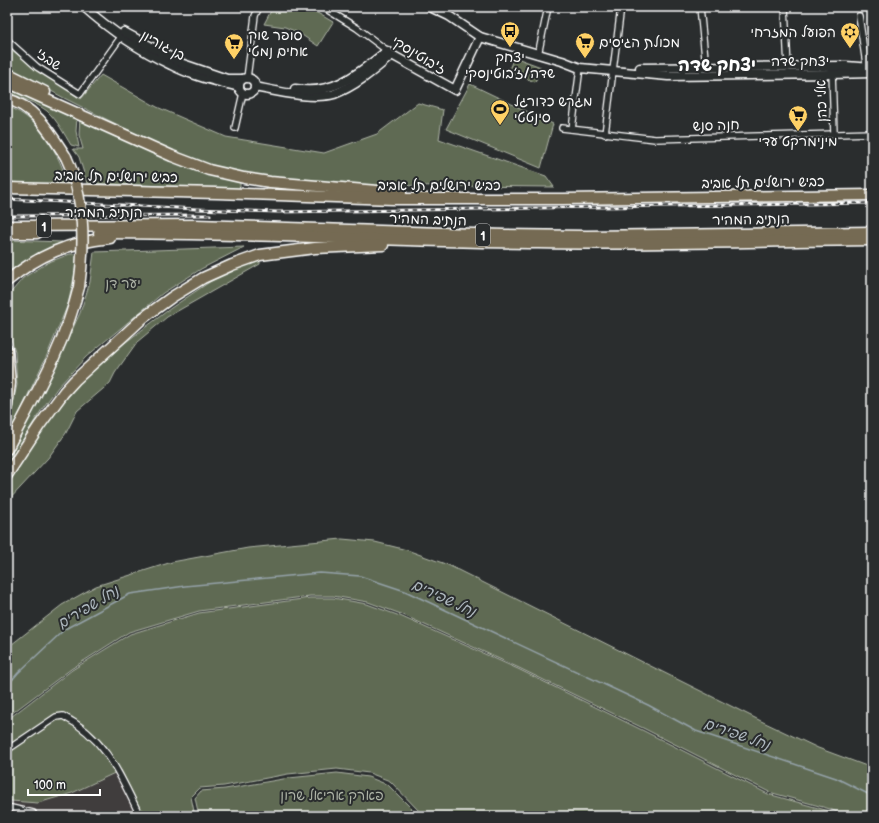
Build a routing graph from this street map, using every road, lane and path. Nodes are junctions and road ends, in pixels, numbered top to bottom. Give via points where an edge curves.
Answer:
1 (84, 7) edge
2 (92, 7) edge
3 (260, 7) edge
4 (323, 7) edge
5 (430, 7) edge
6 (548, 7) edge
7 (621, 7) edge
8 (700, 7) edge
9 (785, 7) edge
10 (860, 16) dead end
11 (123, 34) junction
12 (480, 37) junction
13 (7, 40) edge
14 (389, 53) junction
15 (538, 55) junction
16 (562, 61) junction
17 (580, 68) junction
18 (706, 68) junction
19 (788, 68) junction
20 (612, 69) junction
21 (832, 70) junction
22 (870, 70) edge
23 (7, 73) edge
24 (7, 82) edge
25 (249, 82) junction
26 (241, 90) junction
27 (7, 99) edge
28 (235, 128) dead end
29 (562, 128) dead end
30 (572, 129) junction
31 (872, 133) edge
32 (605, 134) junction
33 (834, 134) junction
34 (161, 151) junction
35 (7, 188) edge
36 (872, 195) edge
37 (473, 199) junction
38 (7, 226) edge
39 (872, 232) edge
40 (7, 233) edge
41 (170, 233) junction
42 (872, 240) edge
43 (489, 242) junction
44 (7, 281) edge
45 (7, 350) edge
46 (7, 406) edge
47 (7, 449) edge
48 (7, 475) edge
49 (7, 750) edge
50 (7, 808) edge
51 (33, 816) edge
52 (140, 816) edge

1 - 11 street, בן גוריון
2 - 11 street, בן גוריון
3 - 25 street via 255,16
4 - 14 street, ז'בוטינסקי via 357,28
5 - 12 street, יצחק שדה via 449,16
6 - 15 street
7 - 20 street
8 - 18 street
9 - 19 street
10 - 22 street
11 - 13 street, שבזי via 80,94 38,67
11 - 25 street, בן גוריון via 183,64 227,79
11 - 26 street, בן גוריון via 131,43 171,65
12 - 14 street, ז'בוטינסקי via 455,90
12 - 15 street, יצחק שדה
14 - 25 street, בן גוריון via 355,84 332,94 305,96
15 - 16 street, יצחק שדה
16 - 17 street, יצחק שדה
16 - 20 street, יצחק שדה
17 - 20 street, יצחק שדה
17 - 30 street
18 - 19 street, יצחק שדה
18 - 20 street, יצחק שדה
19 - 21 street, יצחק שדה
20 - 21 street, יצחק שדה via 668,76
20 - 32 street
21 - 22 street, יצחק שדה
21 - 33 street, אלי כהן
23 - 34 highway
24 - 34 highway
25 - 26 street via 239,83
25 - 26 street via 250,93
26 - 28 street
27 - 47 highway, bridge via 34,115 66,157 74,179 82,219 83,248 75,306 55,354
29 - 30 street, חנה סנש
30 - 32 street, חנה סנש
31 - 33 street, חנה סנש
32 - 33 street, חנה סנש via 655,139
34 - 37 highway via 209,170 257,180
35 - 37 highway, כביש ירושלים תל אביב via 344,198
36 - 37 highway, כביש ירושלים תל אביב
38 - 39 highway, הנתיב המהיר / 1 via 204,226 595,236
40 - 41 highway, 1
41 - 43 highway, 1
41 - 44 highway via 89,240 44,256
42 - 43 highway, 1
43 - 48 highway via 287,250 260,255 203,278 143,318 75,380 39,426
45 - 46 highway via 10,383
49 - 52 street via 63,716 91,735 108,753
50 - 51 street via 33,813

